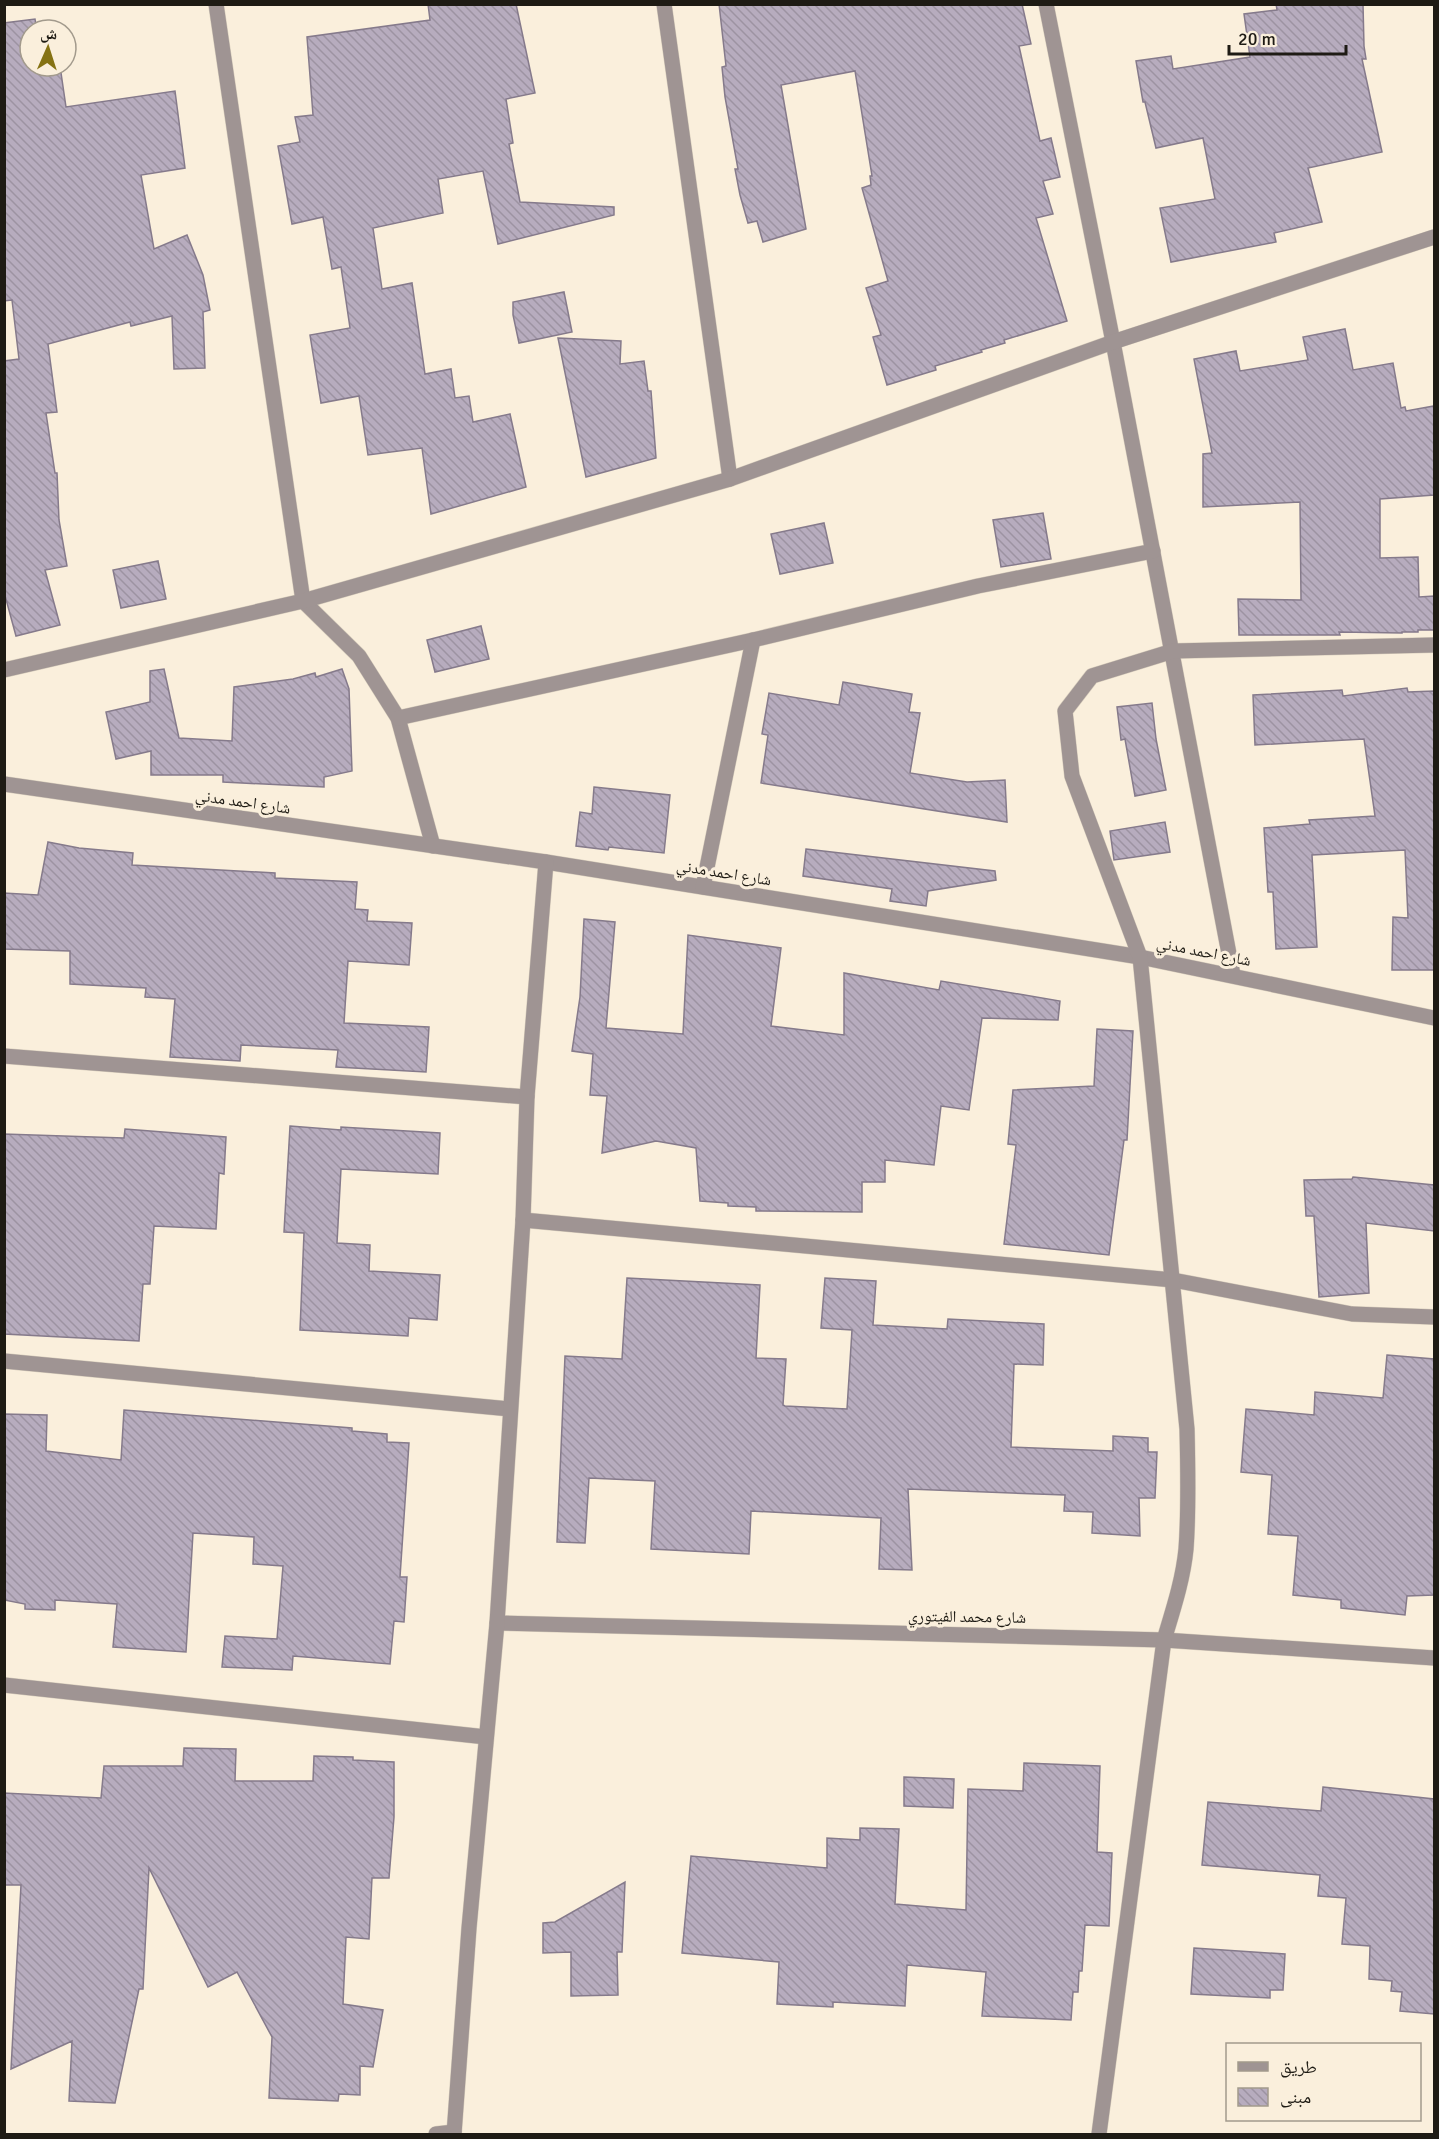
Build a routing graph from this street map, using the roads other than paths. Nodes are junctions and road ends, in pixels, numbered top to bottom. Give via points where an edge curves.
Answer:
1 (216, 4) edge
2 (664, 4) edge
3 (1046, 4) edge
4 (1434, 237) edge
5 (1113, 342) junction
6 (730, 479) junction
7 (1153, 550) junction
8 (303, 601) junction
9 (753, 640) junction
10 (1434, 645) edge
11 (1173, 651) junction
12 (4, 670) edge
13 (398, 718) junction
14 (4, 784) edge
15 (433, 846) junction
16 (546, 862) junction
17 (703, 887) junction
18 (1140, 957) junction
19 (1233, 975) junction
20 (1434, 1018) edge
21 (4, 1056) edge
22 (526, 1097) junction
23 (523, 1220) junction
24 (1173, 1280) junction
25 (1434, 1317) edge
26 (4, 1361) edge
27 (510, 1409) junction
28 (497, 1623) junction
29 (1164, 1640) junction
30 (1434, 1658) edge
31 (4, 1685) edge
32 (486, 1737) junction
33 (454, 2133) edge
34 (436, 2134) edge
35 (1099, 2134) edge

1 - 8 street
2 - 6 street
3 - 5 street
4 - 5 street
5 - 6 street
5 - 7 street
6 - 8 street
7 - 9 street via 978,586
7 - 11 street
8 - 12 street
8 - 13 street via 359,656
9 - 13 street
9 - 17 street
10 - 11 street
11 - 18 street via 1092,676 1065,711 1072,776
11 - 19 street
13 - 15 street
14 - 15 street, شارع احمد مدني
15 - 16 street, شارع احمد مدني
16 - 17 street, شارع احمد مدني
16 - 22 street
17 - 18 street, شارع احمد مدني
18 - 19 street, شارع احمد مدني
18 - 24 street
19 - 20 street, شارع احمد مدني
21 - 22 street
22 - 23 street
23 - 24 street
23 - 27 street
24 - 25 street via 1352,1314
24 - 29 street via 1187,1429 1188,1506 1177,1596
26 - 27 street
27 - 28 street
28 - 29 street, شارع محمد الفيتوري
28 - 32 street
29 - 30 street, شارع محمد الفيتوري
29 - 35 street
31 - 32 street
32 - 33 street
33 - 34 street

